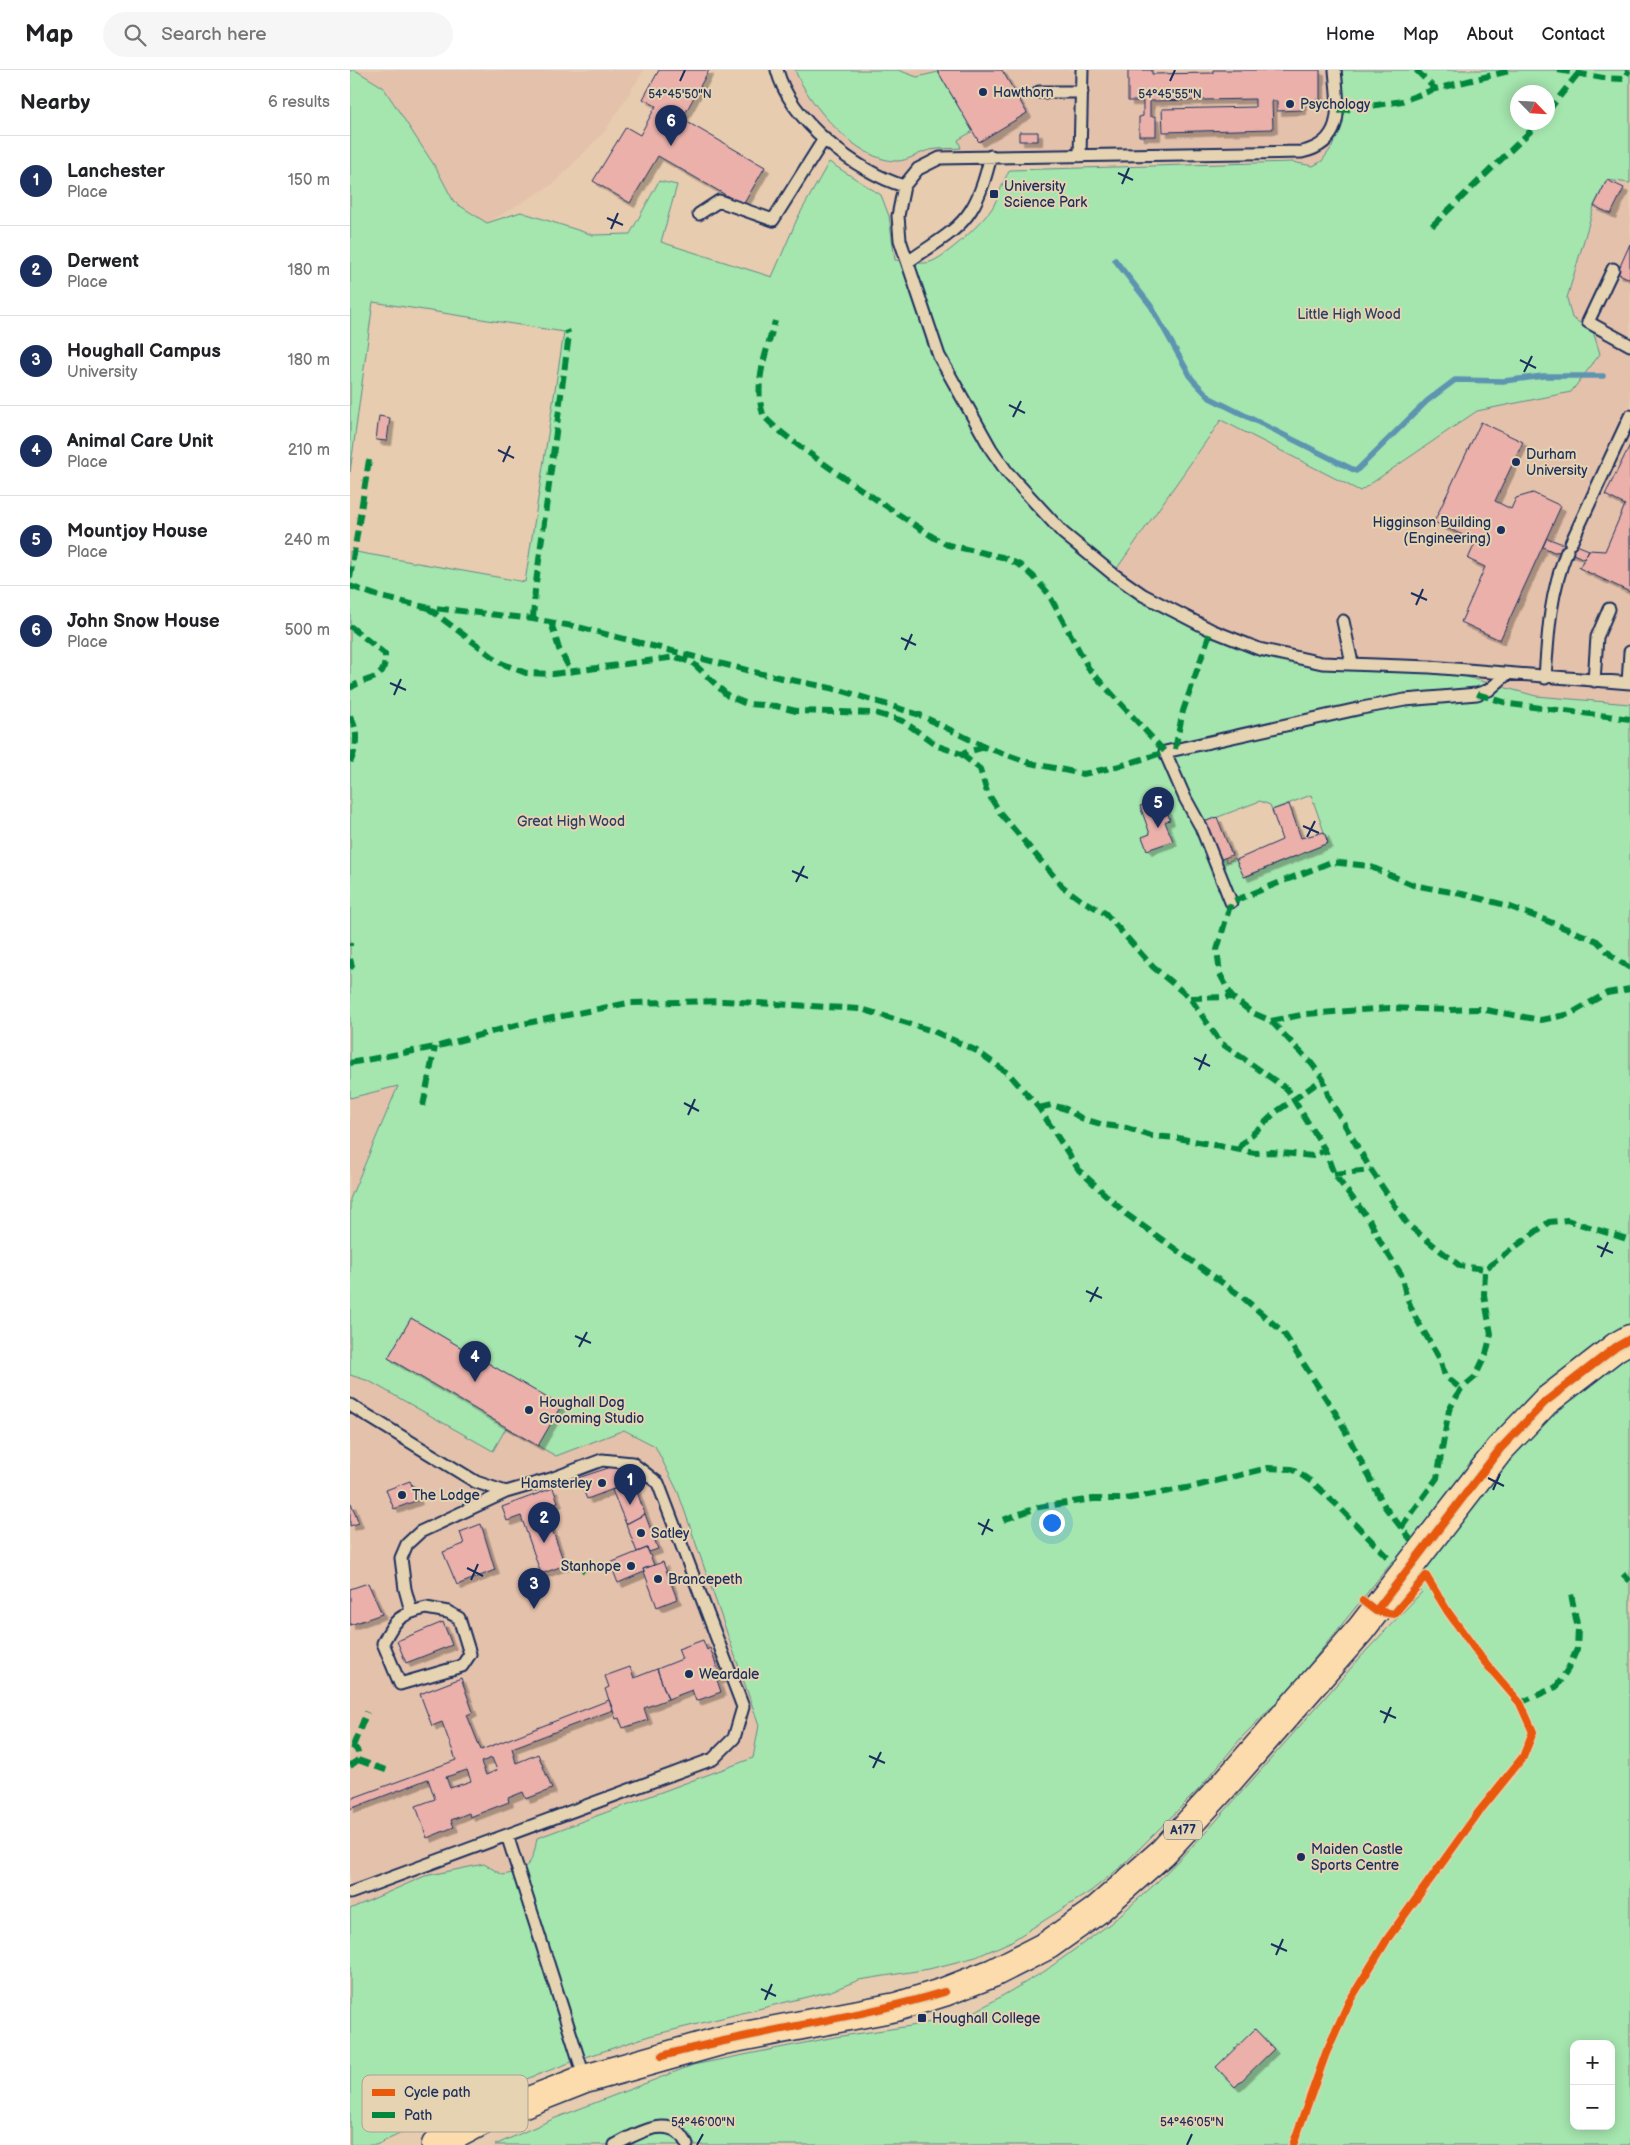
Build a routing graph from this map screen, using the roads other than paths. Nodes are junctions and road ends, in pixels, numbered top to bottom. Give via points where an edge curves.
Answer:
1 (778, 70) edge
2 (1082, 70) edge
3 (1335, 70) edge
4 (1039, 92) dead end
5 (1082, 92) junction
6 (824, 139) junction
7 (991, 156) junction
8 (1080, 156) junction
9 (904, 186) junction
10 (699, 214) dead end
11 (908, 262) junction
12 (1613, 269) dead end
13 (1630, 345) edge
14 (1630, 416) edge
15 (1609, 609) dead end
16 (1343, 621) dead end
17 (1630, 652) edge
18 (1352, 663) junction
19 (1507, 674) junction
20 (1545, 678) junction
21 (1594, 681) junction
22 (1629, 683) edge
23 (1231, 902) dead end
24 (1630, 1339) edge
25 (350, 1405) edge
26 (506, 1492) junction
27 (411, 1611) junction
28 (507, 1835) junction
29 (350, 1894) edge
30 (585, 2079) junction
31 (528, 2102) edge
32 (461, 2132) edge
33 (436, 2145) edge
34 (615, 2145) edge
35 (687, 2145) edge

1 - 6 lane via 781,83 800,112
2 - 5 lane
3 - 8 lane via 1338,111 1334,130 1313,150
4 - 5 lane
5 - 8 lane
6 - 9 lane via 878,177
6 - 10 lane via 773,220 719,201
7 - 8 lane
7 - 9 lane via 940,158 918,169
7 - 11 lane via 984,182 970,212 951,232
9 - 11 lane via 898,216 900,240
11 - 18 lane via 939,356 991,449 1007,472 1063,533 1120,579 1196,624 1258,649 1322,663
12 - 13 lane via 1588,322
14 - 20 lane via 1569,547 1553,593
15 - 21 lane via 1597,638
16 - 18 lane
17 - 22 lane
18 - 19 lane
19 - 20 lane
19 - 23 lane via 1489,690 1477,694 1414,699 1362,708 1165,752 1201,827
20 - 21 lane
21 - 22 lane
24 - 30 main road, A177 via 1616,1346 1545,1402 1500,1449 1376,1611 1163,1852 1096,1911 1048,1945 993,1973 896,2007 708,2043
25 - 26 lane via 476,1482
26 - 27 lane via 420,1532 407,1544 401,1558
26 - 28 lane via 602,1460 632,1463 658,1483 743,1707 734,1738 713,1759
27 - 27 lane via 392,1623 383,1643 400,1684 462,1666 470,1654 459,1618 448,1612 426,1608
28 - 29 lane
28 - 30 lane
30 - 31 main road, A177
32 - 33 main road, A177
34 - 35 lane via 654,2127 667,2127 678,2133

